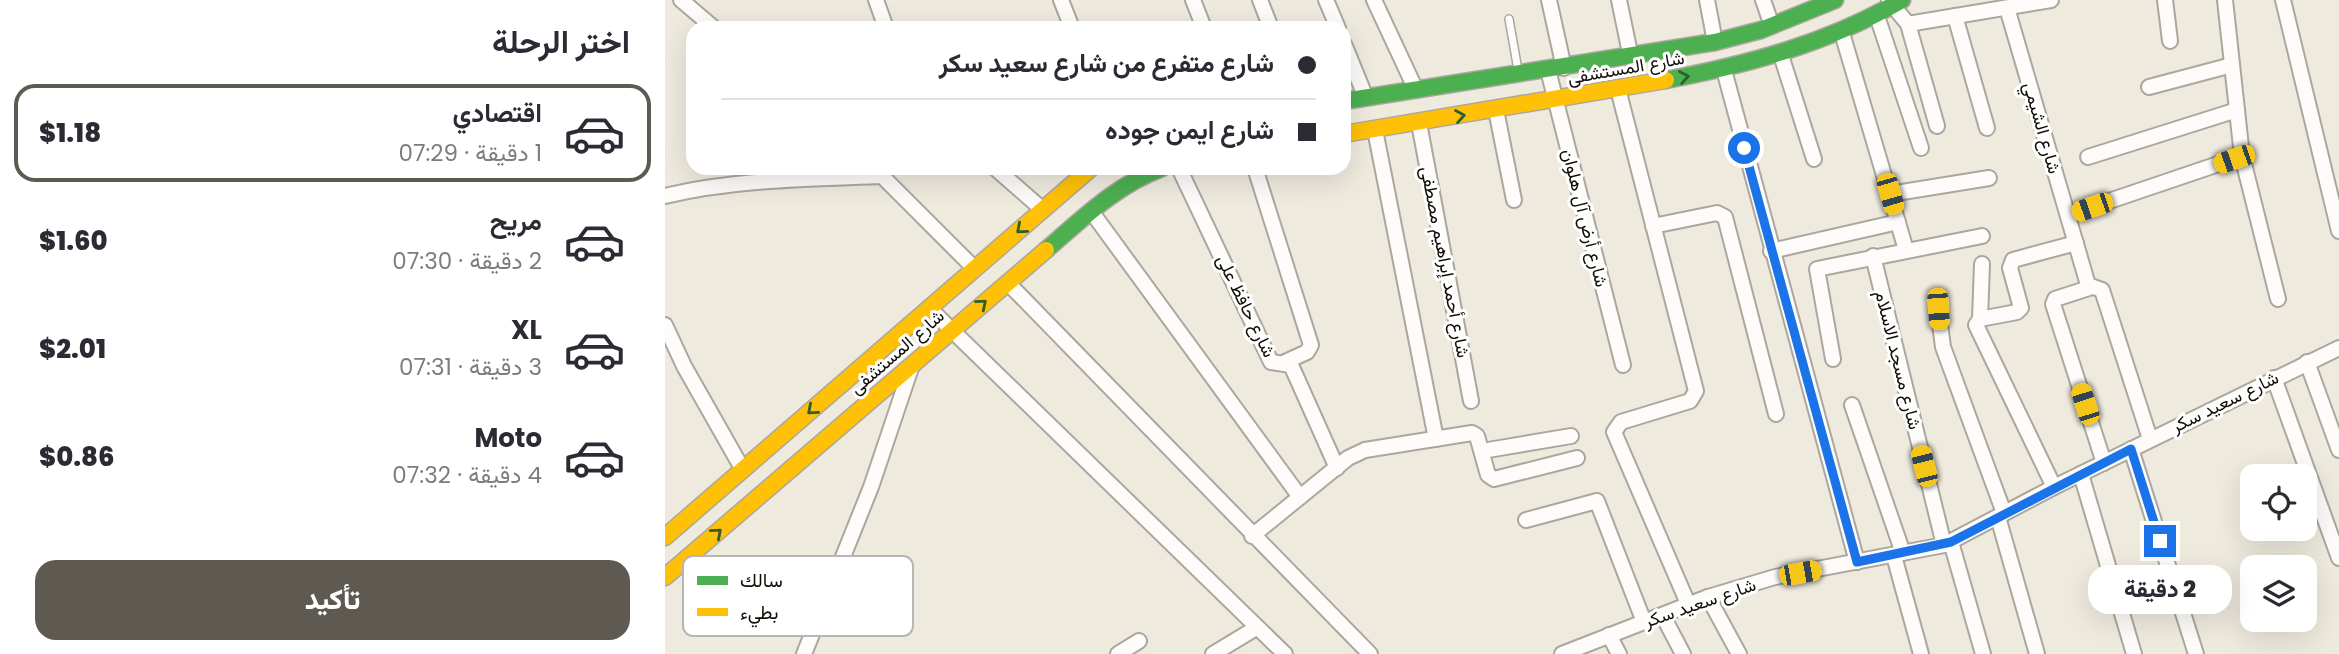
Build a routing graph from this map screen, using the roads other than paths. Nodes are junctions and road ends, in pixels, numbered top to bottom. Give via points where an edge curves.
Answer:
1 (681, 0) edge
2 (876, 0) edge
3 (1061, 0) edge
4 (1193, 0) edge
5 (1260, 0) edge
6 (1326, 0) edge
7 (1374, 0) edge
8 (1549, 0) edge
9 (1619, 0) edge
10 (1707, 0) edge
11 (1763, 0) edge
12 (1835, 0) edge
13 (2051, 0) edge
14 (2165, 0) edge
15 (2225, 0) edge
16 (2283, 0) edge
17 (1894, 2) edge
18 (2007, 8) junction
19 (1877, 16) junction
20 (1955, 16) junction
21 (1509, 19) dead end
22 (706, 21) edge
23 (884, 21) edge
24 (1069, 21) edge
25 (1201, 21) edge
26 (1268, 21) edge
27 (1335, 21) edge
28 (1908, 24) junction
29 (1772, 26) junction
30 (1842, 33) junction
31 (2170, 41) dead end
32 (1716, 42) junction
33 (1781, 55) junction
34 (1631, 58) junction
35 (1351, 61) edge
36 (2232, 65) junction
37 (1556, 69) junction
38 (1724, 70) junction
39 (1519, 74) junction
40 (2148, 87) dead end
41 (1618, 89) junction
42 (1416, 90) junction
43 (1366, 98) junction
44 (1351, 100) edge
45 (1555, 100) junction
46 (1496, 110) junction
47 (2237, 110) junction
48 (1419, 123) junction
49 (1937, 126) dead end
50 (1987, 128) dead end
51 (1375, 130) junction
52 (1351, 133) edge
53 (1921, 148) dead end
54 (2242, 156) junction
55 (2088, 157) dead end
56 (1814, 159) dead end
57 (847, 175) edge
58 (881, 175) edge
59 (1003, 175) edge
60 (1083, 175) edge
61 (1143, 175) edge
62 (1182, 175) edge
63 (1257, 175) edge
64 (1989, 177) dead end
65 (1890, 194) junction
66 (665, 195) edge
67 (1514, 200) dead end
68 (1043, 210) junction
69 (1091, 211) junction
70 (2068, 215) junction
71 (1898, 222) junction
72 (1653, 226) junction
73 (2339, 231) edge
74 (1982, 236) dead end
75 (2076, 243) junction
76 (1906, 250) junction
77 (1771, 251) junction
78 (1873, 256) junction
79 (1982, 264) dead end
80 (975, 269) junction
81 (1008, 283) junction
82 (2092, 288) junction
83 (2278, 299) dead end
84 (929, 308) junction
85 (1938, 309) dead end
86 (1980, 318) junction
87 (665, 325) edge
88 (951, 331) junction
89 (2339, 348) edge
90 (1832, 359) dead end
91 (1285, 362) junction
92 (2307, 362) junction
93 (913, 364) junction
94 (1623, 365) dead end
95 (2274, 378) junction
96 (1471, 401) dead end
97 (1853, 405) dead end
98 (1776, 414) dead end
99 (1571, 436) dead end
100 (1436, 439) junction
101 (2150, 439) junction
102 (2131, 449) junction
103 (2339, 450) edge
104 (1482, 452) junction
105 (1577, 458) dead end
106 (2104, 463) junction
107 (1338, 468) junction
108 (743, 470) junction
109 (2081, 474) junction
110 (2054, 487) junction
111 (1300, 497) junction
112 (2001, 515) junction
113 (1527, 520) dead end
114 (1252, 536) junction
115 (665, 537) edge
116 (1947, 544) junction
117 (1898, 555) junction
118 (689, 556) edge
119 (843, 556) edge
120 (2339, 558) edge
121 (683, 562) edge
122 (1857, 562) junction
123 (665, 577) edge
124 (1708, 597) junction
125 (1689, 606) junction
126 (1663, 616) junction
127 (1644, 622) junction
128 (1255, 628) junction
129 (1609, 635) junction
130 (811, 636) edge
131 (1139, 641) dead end
132 (804, 654) edge
133 (1118, 654) edge
134 (1213, 654) edge
135 (1285, 654) edge
136 (1370, 654) edge
137 (1562, 654) edge
138 (1619, 654) edge
139 (1683, 654) edge
140 (1739, 654) edge
141 (1921, 654) edge
142 (1983, 654) edge
143 (2037, 654) edge
144 (2134, 654) edge
145 (2196, 654) edge

1 - 22 street
2 - 23 street
3 - 24 street
4 - 25 street
5 - 26 street
6 - 27 street
7 - 42 street
8 - 37 street, شارع أرض آل هلوان
9 - 34 street
10 - 32 street
11 - 29 street
12 - 29 street, شارع المستشفى
13 - 18 street
14 - 31 street
15 - 36 street
16 - 73 street
17 - 19 street, شارع المستشفى
17 - 28 street
18 - 20 street
18 - 70 street, شارع الشيمي
19 - 30 street, شارع المستشفى
19 - 53 street
20 - 28 street
20 - 50 street
21 - 39 lane
28 - 49 street
29 - 32 street, شارع المستشفى
30 - 33 street, شارع المستشفى
30 - 65 street
32 - 34 street, شارع المستشفى
33 - 38 street, شارع المستشفى
33 - 56 street
34 - 37 street, شارع المستشفى
35 - 43 street
36 - 40 street
36 - 47 street
37 - 39 street, شارع المستشفى
37 - 45 street, شارع أرض آل هلوان
41 -> 38 street, شارع المستشفى
38 - 77 street
39 - 42 street, شارع المستشفى
41 - 45 street, شارع المستشفى
41 - 72 street
42 - 43 street, شارع المستشفى
43 - 44 street, شارع المستشفى
45 - 46 street, شارع المستشفى
45 - 94 street, شارع أرض آل هلوان
48 -> 46 street, شارع المستشفى
46 - 67 street
47 - 54 street
47 - 55 street
48 - 51 street, شارع المستشفى
48 - 96 street, شارع أحمد إبراهيم مصطفى
51 - 52 street, شارع المستشفى
51 - 100 street
54 - 70 street
54 - 83 street
57 - 66 street
58 - 80 street
59 - 68 street
60 - 68 street, شارع المستشفى
61 - 69 street, شارع المستشفى
62 - 91 street, شارع حافظ على via 1271,362
63 - 91 street via 1311,345 1307,352
64 - 65 street
65 - 71 street
68 -> 80 street, شارع المستشفى
69 - 81 street, شارع المستشفى
69 - 111 street
70 - 75 street, شارع الشيمي
71 - 76 street
71 - 77 street
72 - 98 street via 1717,213 1725,217
72 - 125 street via 1696,391 1690,401 1621,422 1613,432
74 - 76 street
75 - 82 street, شارع الشيمي
75 - 86 street via 2013,260 2010,268 2021,308
76 - 78 street
77 - 122 street
78 - 90 street via 1816,271
78 - 116 street, شارع مسجد الاسلام
79 - 86 street
80 - 84 street, شارع المستشفى
88 -> 81 street, شارع المستشفى
81 - 114 street
82 - 101 street, شارع الشيمي via 2102,290
82 - 106 street via 2056,299 2053,306
84 - 88 street
84 -> 108 street, شارع المستشفى
85 - 112 street via 1943,347
86 - 110 street via 1976,328
87 - 108 street
88 - 93 street, شارع المستشفى
88 - 128 street
89 - 92 street, شارع سعيد سكر
91 - 107 street, شارع حافظ على via 1291,365
92 - 95 street, شارع سعيد سكر
92 - 103 street
118 -> 93 street, شارع المستشفى
93 - 119 street
95 - 101 street, شارع سعيد سكر
95 - 120 street
97 - 117 street
99 - 104 street
100 - 104 street via 1472,433
100 - 107 street via 1365,450
101 - 102 street, شارع سعيد سكر
102 - 106 street, شارع سعيد سكر
102 - 145 street
104 - 105 street via 1488,475 1496,479
106 - 109 street, شارع سعيد سكر
107 - 111 street
108 - 115 street, شارع المستشفى
109 - 110 street, شارع سعيد سكر
109 - 144 street
110 - 112 street, شارع سعيد سكر
111 - 114 street
112 - 116 street, شارع سعيد سكر
112 - 143 street
113 - 127 street via 1597,501
114 - 136 street
116 - 117 street, شارع سعيد سكر
116 - 142 street, شارع مسجد الاسلام
117 - 122 street, شارع سعيد سكر
117 - 141 street
123 -> 121 street, شارع المستشفى
122 - 124 street, شارع سعيد سكر via 1775,577
124 - 125 street, شارع سعيد سكر
124 - 140 street
125 - 126 street, شارع سعيد سكر
126 - 127 street, شارع سعيد سكر
126 - 139 street
127 - 129 street, شارع سعيد سكر
128 - 134 street
128 - 135 street
129 - 137 street, شارع سعيد سكر
129 - 138 street
130 - 132 street
131 - 133 street

